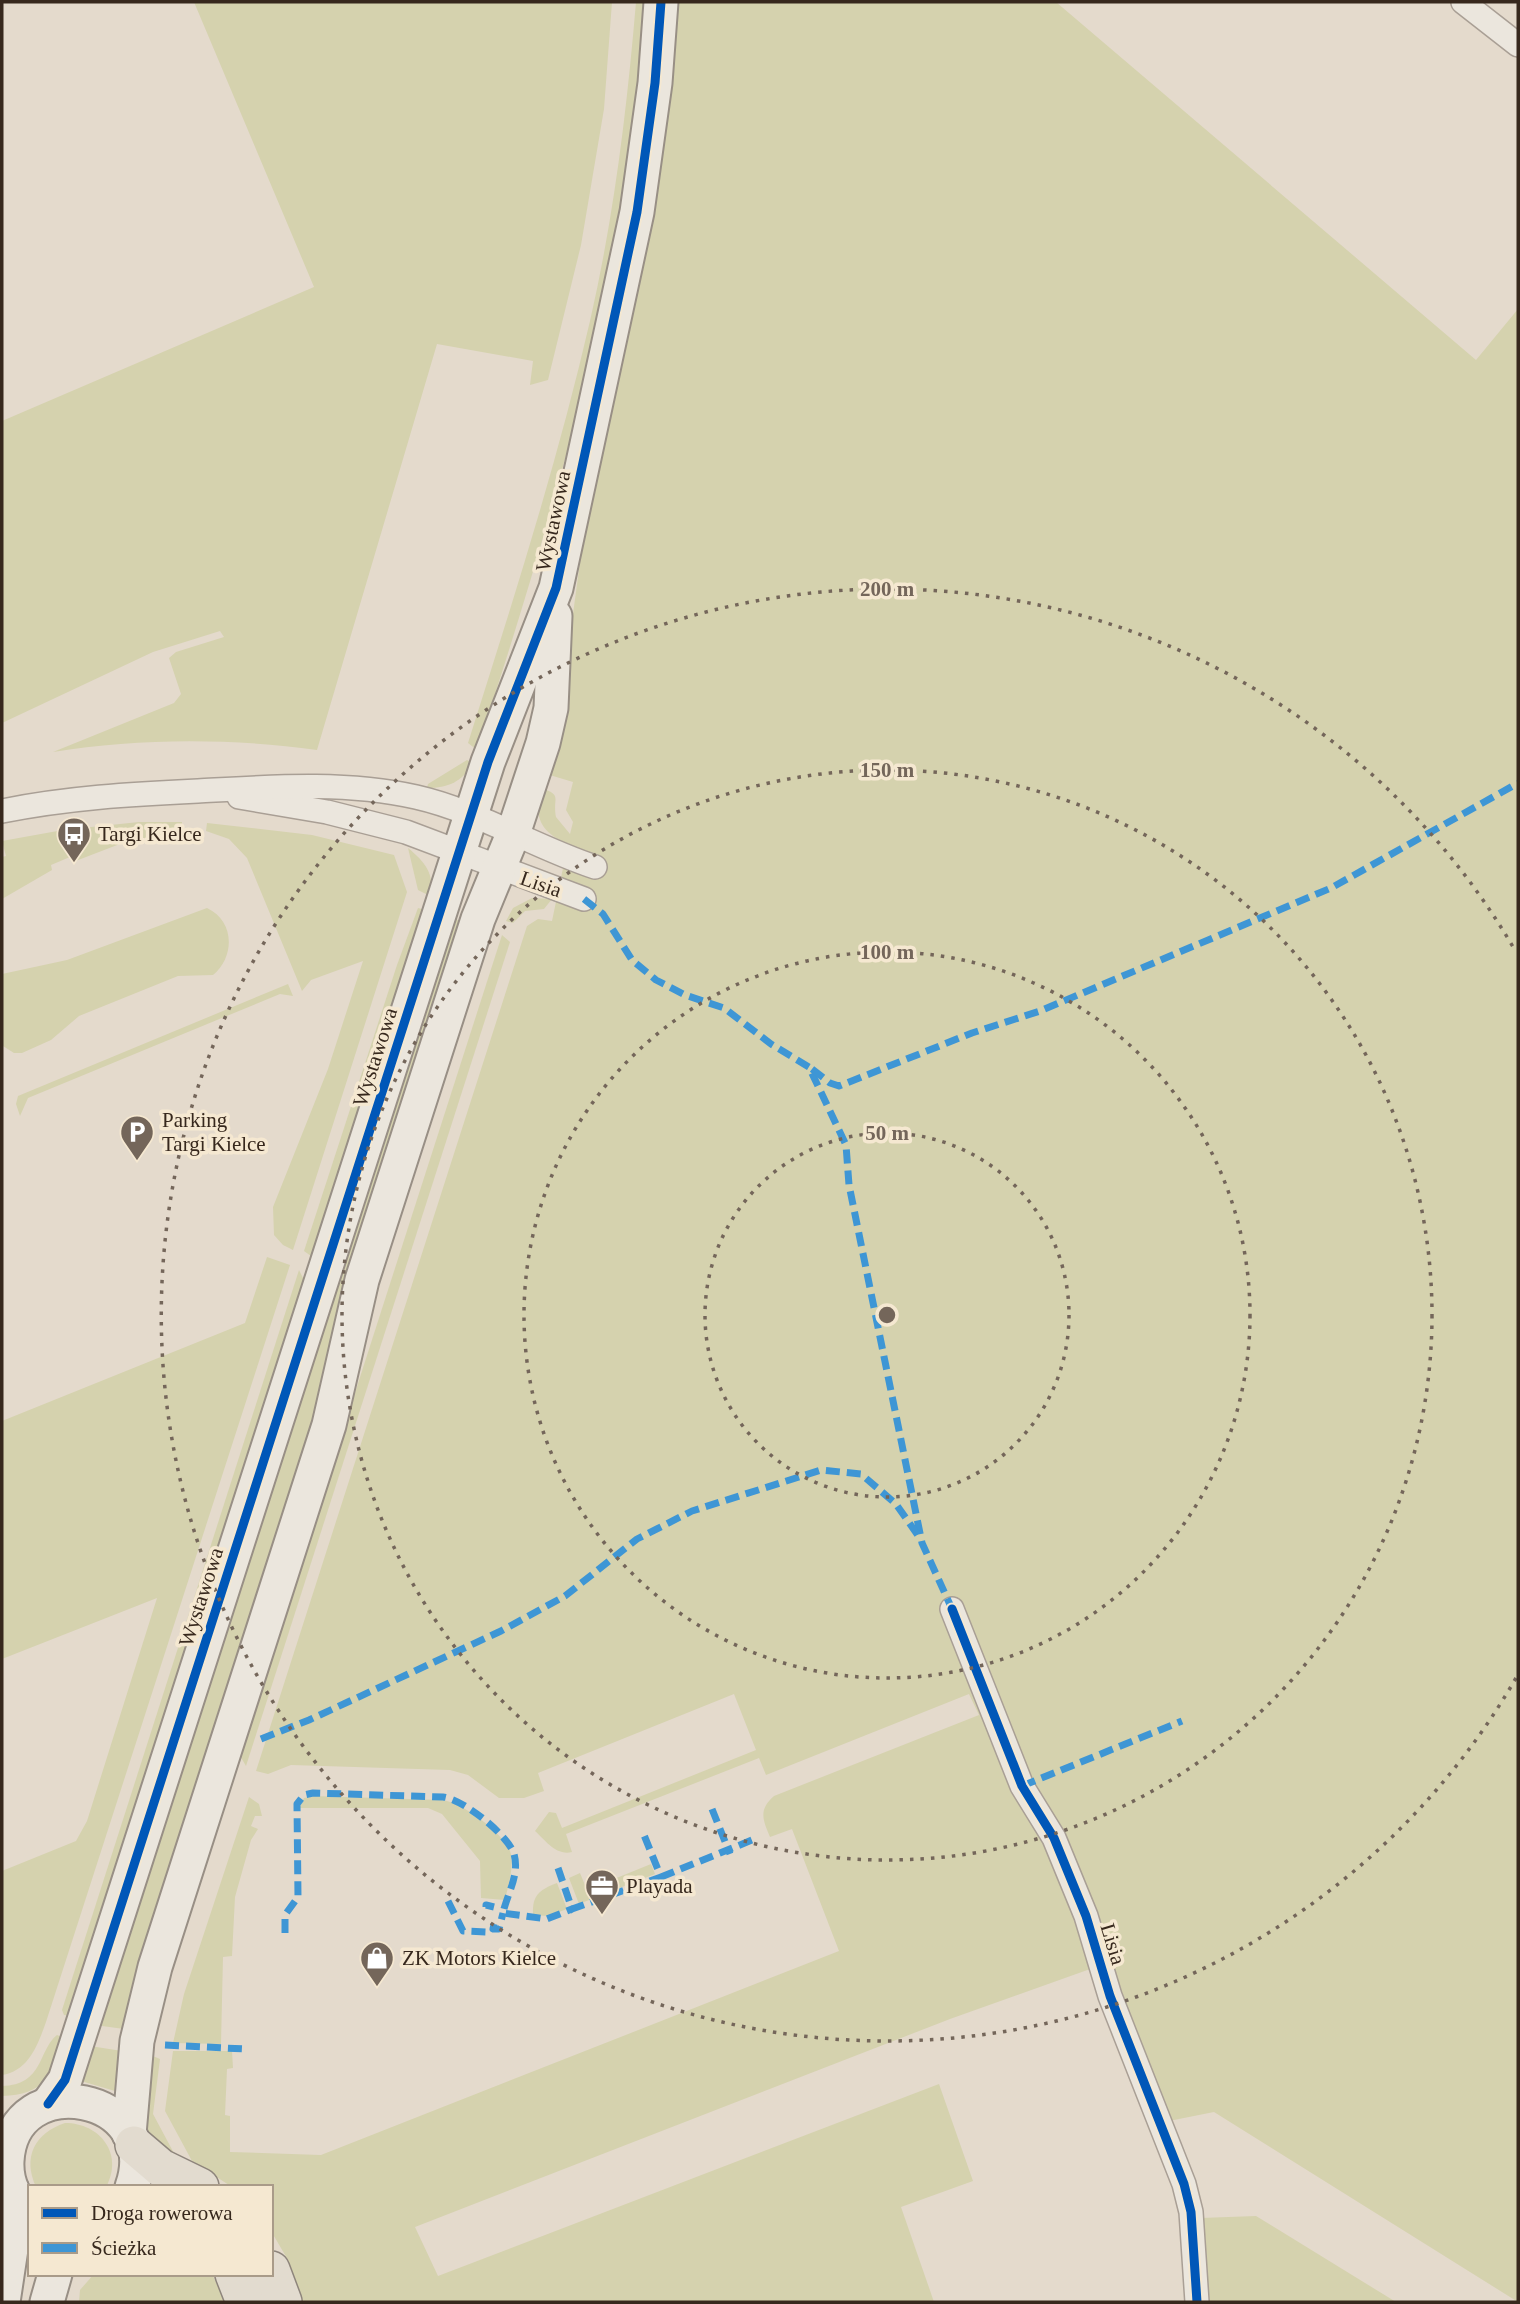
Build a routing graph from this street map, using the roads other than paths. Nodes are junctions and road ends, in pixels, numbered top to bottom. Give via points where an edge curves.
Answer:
1 (661, 2) edge
2 (1463, 2) edge
3 (1518, 45) edge
4 (556, 587) junction
5 (198, 791) junction
6 (2, 811) edge
7 (471, 816) junction
8 (513, 834) junction
9 (458, 853) junction
10 (595, 867) dead end
11 (498, 869) junction
12 (584, 899) dead end
13 (952, 1609) dead end
14 (42, 2107) junction
15 (2, 2110) edge
16 (131, 2140) junction
17 (132, 2185) edge
18 (196, 2185) edge
19 (13, 2190) edge
20 (273, 2275) edge
21 (54, 2276) edge
22 (235, 2276) edge
23 (3, 2302) edge
24 (47, 2302) edge
25 (245, 2302) edge
26 (283, 2302) edge
27 (1197, 2302) edge

1 - 4 street, Wystawowa via 637,212
2 - 3 street
4 - 7 street, Wystawowa
4 - 8 street, Wystawowa via 551,708
5 - 6 street via 124,793
5 - 7 street, Lisia via 274,785 334,787 416,797
5 - 9 street, Lisia via 327,811 406,832
7 - 8 street, Lisia
7 - 9 street, Wystawowa
8 - 10 street, Lisia
8 - 11 street, Wystawowa
9 - 11 street, Lisia
9 - 14 street, Wystawowa via 65,2080
11 - 12 street, Lisia
11 - 16 street, Wystawowa via 362,1280 329,1425 145,2001 132,2077
13 - 27 street, Lisia via 1022,1786 1054,1839 1086,1916 1110,1996 1184,2184 1191,2212
14 - 15 street
14 - 16 street via 74,2100 88,2102 112,2113
14 - 19 street, Wystawowa via 22,2124 11,2142 7,2169
16 - 17 street, Wystawowa via 136,2171
16 - 18 main road via 161,2168
19 - 23 street, Wystawowa via 14,2229
20 - 26 main road
21 - 24 street
22 - 25 main road

